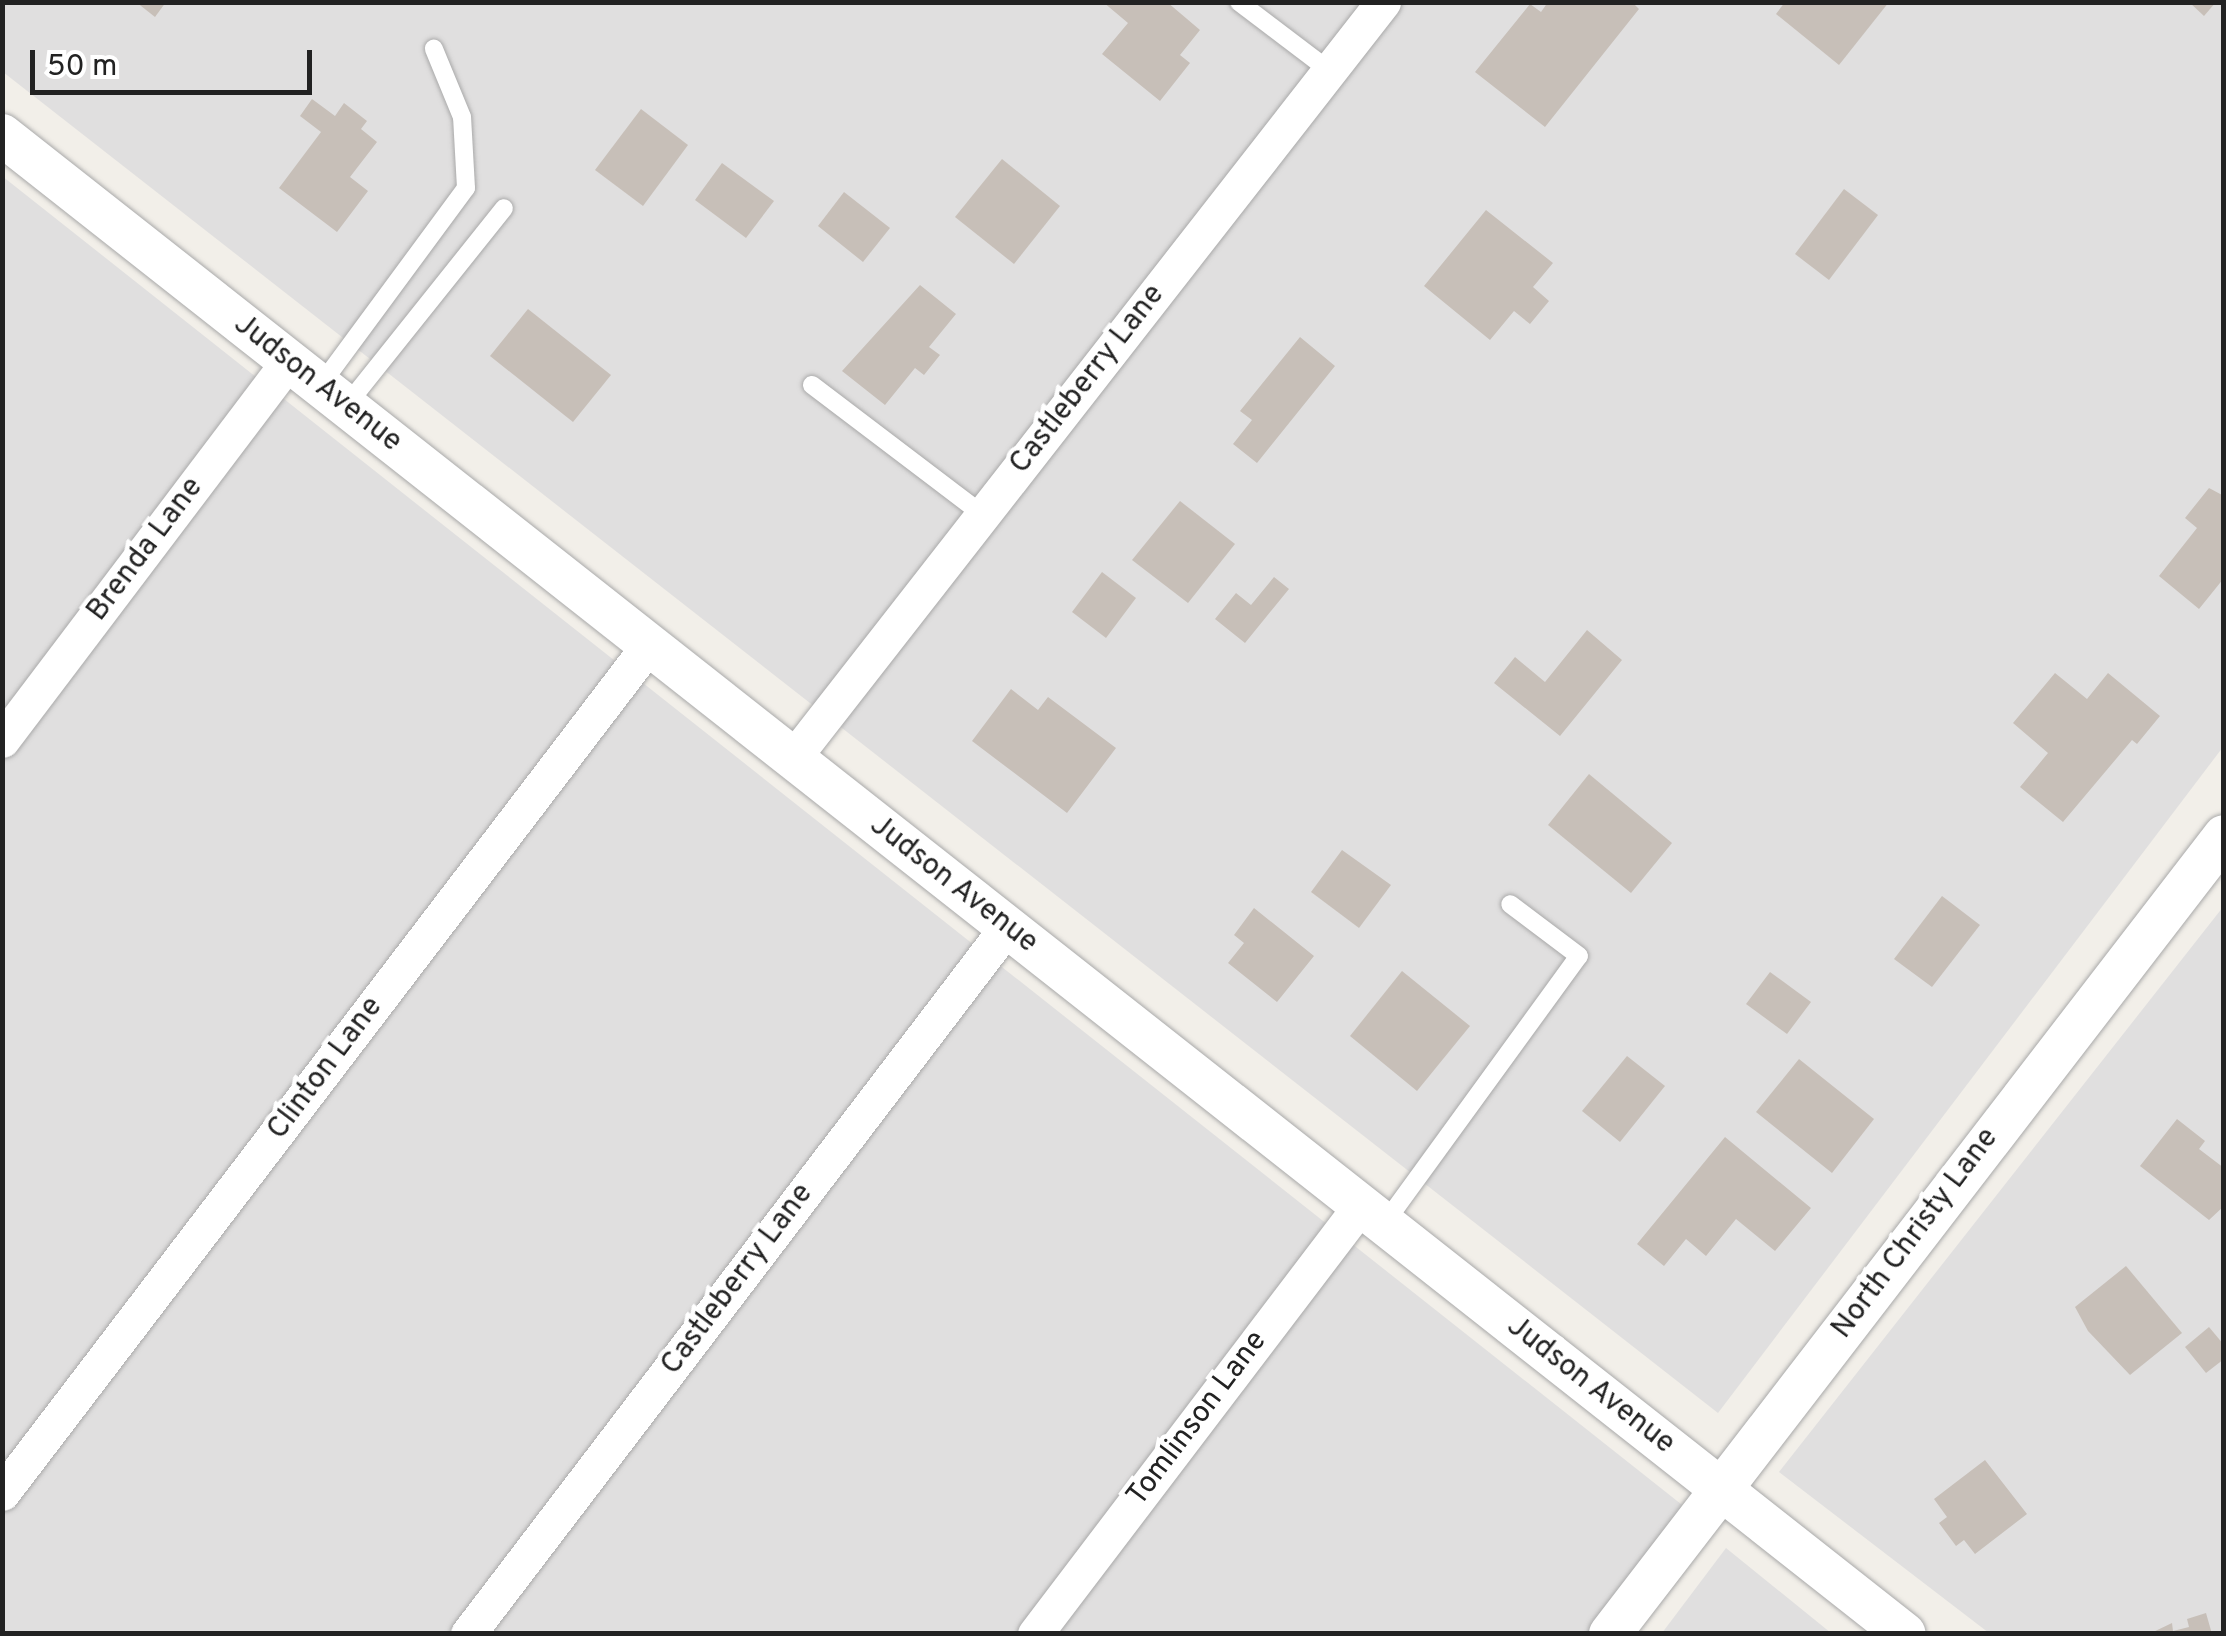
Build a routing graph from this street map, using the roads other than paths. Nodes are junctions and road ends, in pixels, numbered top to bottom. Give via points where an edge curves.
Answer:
1 (1239, 2) edge
2 (1383, 2) edge
3 (434, 49) dead end
4 (1330, 72) junction
5 (2, 135) edge
6 (504, 208) dead end
7 (319, 384) junction
8 (812, 385) dead end
9 (983, 515) junction
10 (648, 645) junction
11 (2, 740) edge
12 (793, 758) junction
13 (2224, 836) edge
14 (1510, 904) dead end
15 (1007, 927) junction
16 (1372, 1215) junction
17 (1721, 1489) junction
18 (2, 1492) edge
19 (468, 1634) edge
20 (1035, 1634) edge
21 (1610, 1634) edge
22 (1905, 1634) edge

1 - 4 lane
2 - 4 street, Castleberry Lane
3 - 7 lane via 462,117 466,188
4 - 9 street, Castleberry Lane
5 - 7 street, Judson Avenue
6 - 7 lane
7 - 10 street, Judson Avenue
7 - 11 street, Brenda Lane
8 - 9 lane
9 - 12 street, Castleberry Lane
10 - 12 street, Judson Avenue
10 - 18 street, Clinton Lane
12 - 15 street, Judson Avenue
13 - 17 street, North Christy Lane
14 - 16 lane via 1579,956
15 - 16 street, Judson Avenue
15 - 19 street, Castleberry Lane
16 - 17 street, Judson Avenue
16 - 20 street, Tomlinson Lane
17 - 21 street, North Christy Lane
17 - 22 street, Judson Avenue

